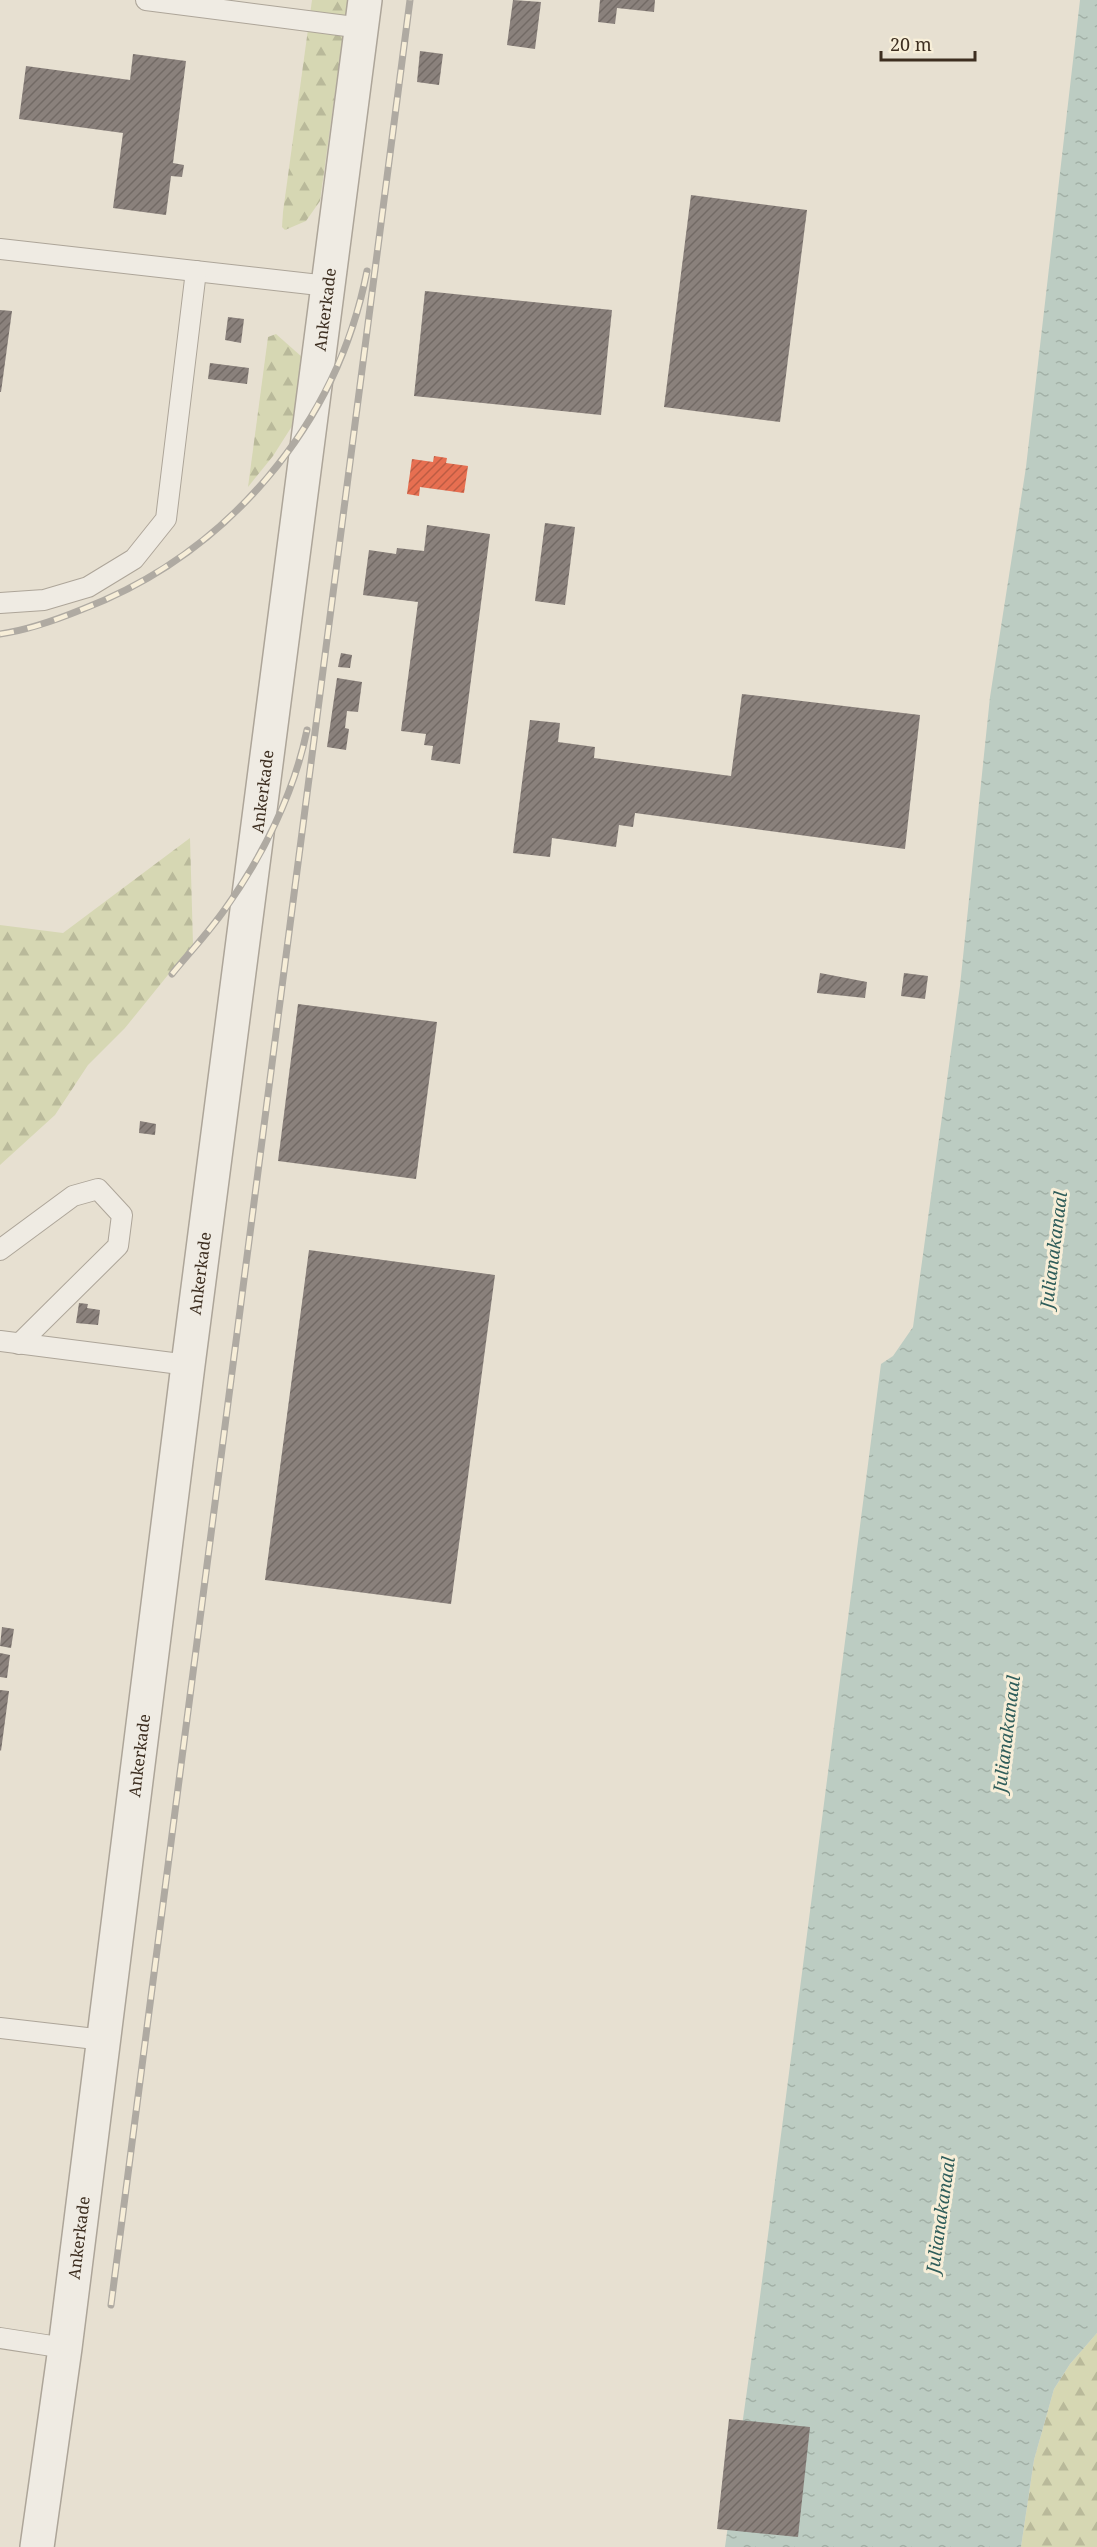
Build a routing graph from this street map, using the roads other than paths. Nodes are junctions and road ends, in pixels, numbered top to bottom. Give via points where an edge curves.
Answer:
1 (146, 0) edge
2 (364, 14) edge
3 (0, 249) edge
4 (196, 271) junction
5 (328, 286) junction
6 (0, 603) edge
7 (0, 1250) edge
8 (10, 1343) edge
9 (188, 1365) junction
10 (0, 2028) edge
11 (104, 2040) junction
12 (0, 2338) edge
13 (65, 2348) junction
14 (37, 2547) edge

1 - 2 lane
2 - 5 street, Ankerkade
3 - 4 lane
4 - 5 lane
4 - 6 lane via 166,519 134,559 88,587 44,600
5 - 9 street, Ankerkade
7 - 8 lane via 73,1196 98,1189 122,1215 118,1246
8 - 9 lane
9 - 11 street, Ankerkade
10 - 11 lane
11 - 13 street, Ankerkade
12 - 13 lane
13 - 14 street, Ankerkade

